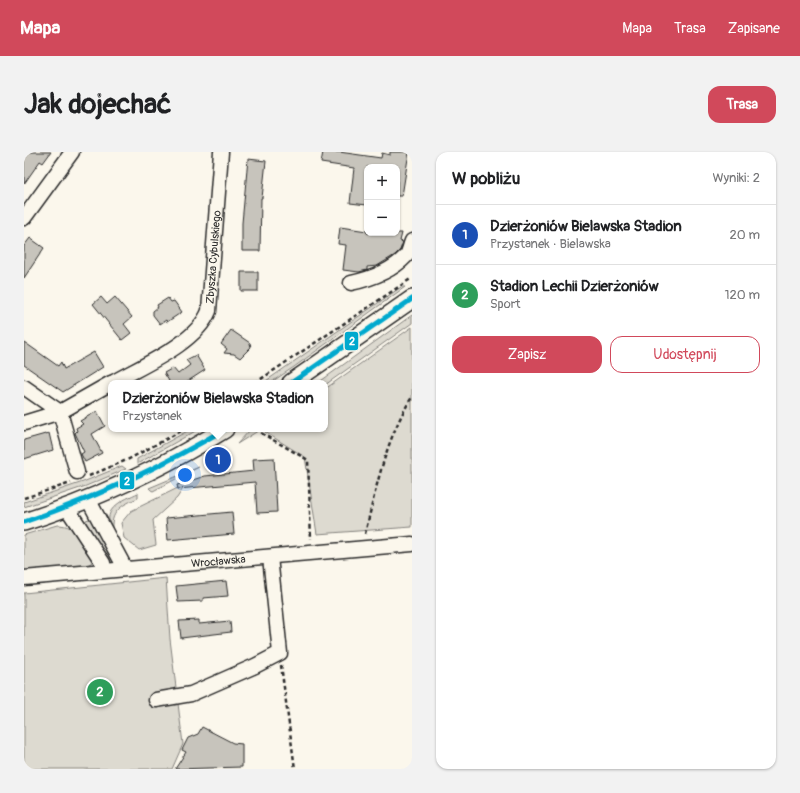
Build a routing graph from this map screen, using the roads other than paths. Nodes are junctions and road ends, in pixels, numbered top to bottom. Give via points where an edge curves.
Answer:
1 (72, 152) edge
2 (221, 152) edge
3 (24, 218) edge
4 (412, 242) edge
5 (351, 283) dead end
6 (412, 299) edge
7 (116, 380) edge
8 (295, 380) edge
9 (108, 385) edge
10 (24, 387) edge
11 (60, 412) junction
12 (24, 423) edge
13 (220, 432) edge
14 (80, 477) road end
15 (88, 499) junction
16 (67, 508) junction
17 (24, 522) edge
18 (412, 544) edge
19 (270, 557) junction
20 (125, 568) junction
21 (104, 570) junction
22 (24, 578) edge
23 (156, 700) dead end

1 - 3 street
2 - 7 street, Zbyszka Cybulskiego via 209,311 205,322 184,342
4 - 5 street via 407,256 388,270 370,279
6 - 8 main road
9 - 11 street, Zbyszka Cybulskiego
10 - 11 street
11 - 12 street, Zbyszka Cybulskiego
11 - 14 street
13 - 15 main road via 184,453
15 - 16 main road
15 - 20 street
16 - 17 main road
16 - 21 street via 103,563
18 - 19 street, Wrocławska
19 - 20 street, Wrocławska
19 - 23 street via 280,653 191,694
20 - 21 street, Wrocławska
21 - 22 street, Wrocławska

